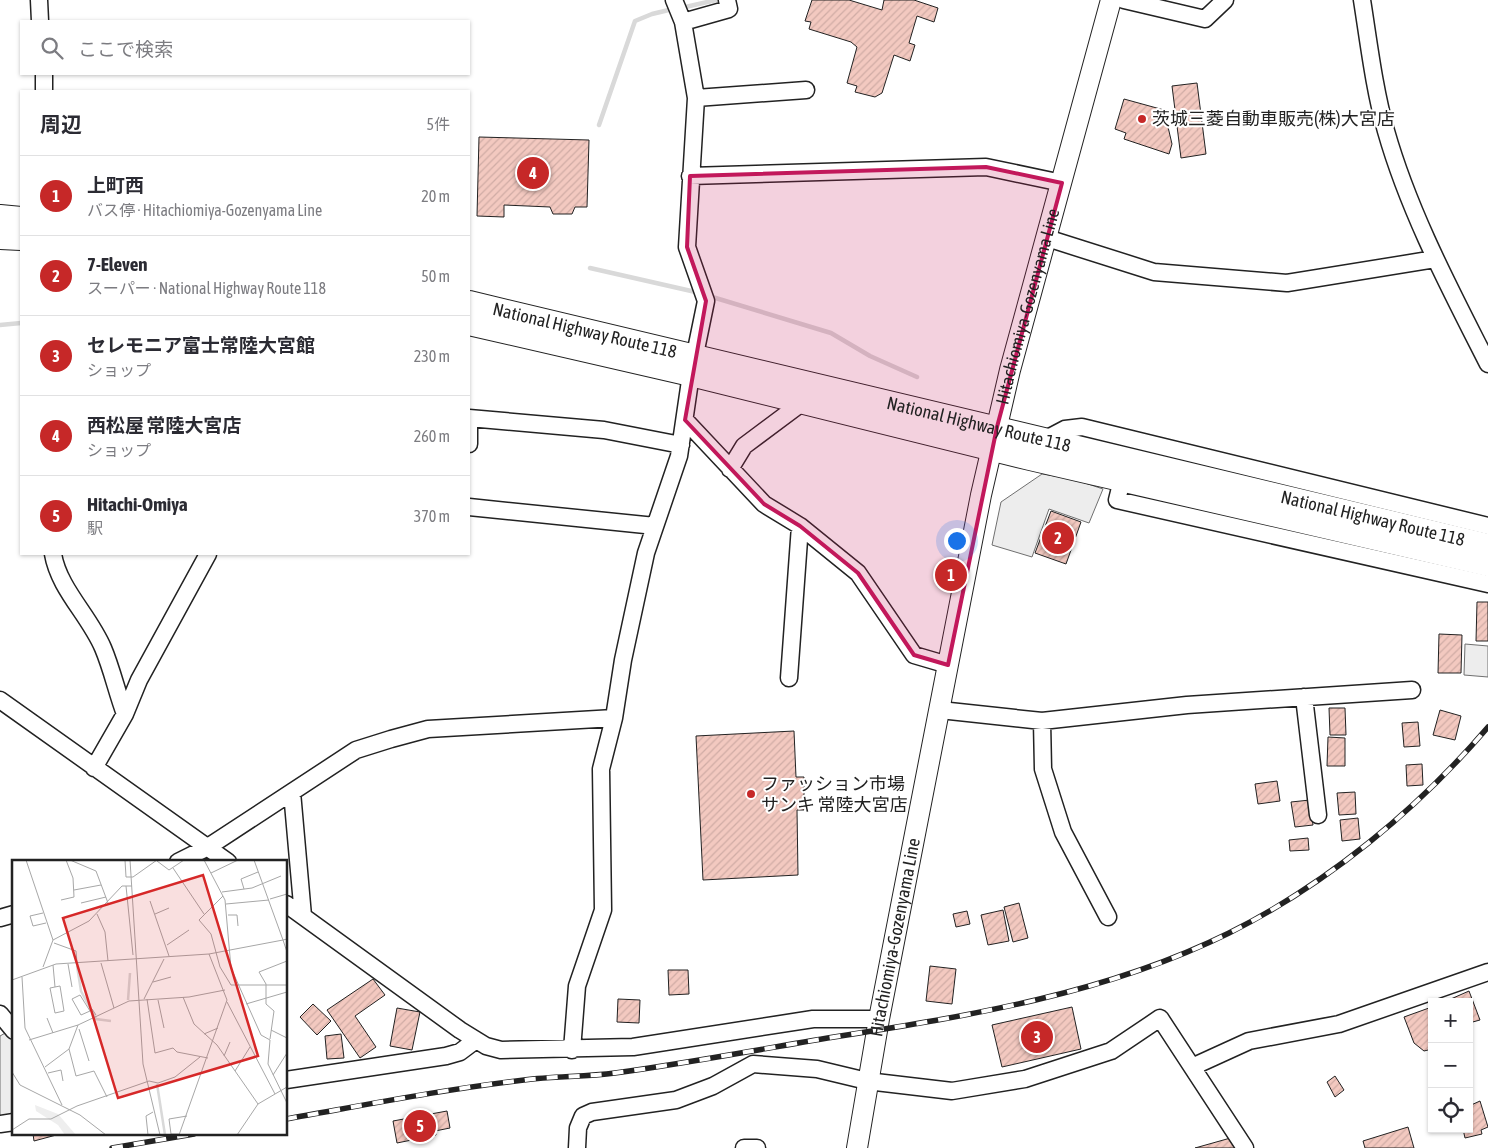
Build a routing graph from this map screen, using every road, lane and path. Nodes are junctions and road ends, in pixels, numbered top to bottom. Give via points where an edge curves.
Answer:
1 (39, 0) edge
2 (674, 0) edge
3 (728, 0) edge
4 (1111, 0) edge
5 (1124, 0) edge
6 (1225, 0) edge
7 (1362, 0) edge
8 (40, 20) edge
9 (682, 22) junction
10 (44, 75) edge
11 (44, 90) edge
12 (806, 90) dead end
13 (696, 98) junction
14 (690, 176) junction
15 (1062, 184) junction
16 (0, 217) edge
17 (20, 219) edge
18 (0, 236) edge
19 (20, 238) edge
20 (1047, 238) junction
21 (1435, 260) junction
22 (470, 303) edge
23 (470, 323) edge
24 (1488, 364) edge
25 (693, 366) junction
26 (803, 402) junction
27 (470, 418) edge
28 (685, 420) junction
29 (994, 438) junction
30 (1046, 439) junction
31 (681, 445) junction
32 (730, 469) junction
33 (1122, 480) junction
34 (470, 507) edge
35 (1359, 524) junction
36 (655, 526) junction
37 (800, 526) junction
38 (1488, 526) edge
39 (1488, 546) edge
40 (53, 555) edge
41 (207, 555) edge
42 (1488, 564) edge
43 (1488, 584) edge
44 (948, 665) junction
45 (789, 678) dead end
46 (1412, 690) dead end
47 (1304, 697) junction
48 (0, 700) edge
49 (940, 710) junction
50 (125, 714) junction
51 (614, 718) junction
52 (1042, 721) junction
53 (94, 768) junction
54 (292, 792) junction
55 (1318, 816) dead end
56 (208, 847) junction
57 (182, 860) edge
58 (225, 860) edge
59 (288, 905) edge
60 (303, 916) junction
61 (1108, 917) dead end
62 (1488, 972) edge
63 (0, 1014) edge
64 (879, 1019) junction
65 (12, 1029) edge
66 (476, 1040) junction
67 (572, 1050) junction
68 (1192, 1067) junction
69 (288, 1080) edge
70 (867, 1081) junction
71 (577, 1148) edge
72 (744, 1148) edge
73 (757, 1148) edge
74 (857, 1148) edge
75 (1245, 1148) edge

1 - 8 street
2 - 9 street
3 - 9 street via 729,9
4 - 15 main road, Hitachiomiya-Gozenyama Line
5 - 6 street via 1205,19
7 - 21 street via 1386,131
9 - 13 street
10 - 11 street
12 - 13 street
13 - 14 street
14 - 15 street via 986,166
14 - 25 street via 687,247 706,301
15 - 20 main road, Hitachiomiya-Gozenyama Line
16 - 17 highway
18 - 19 highway
20 - 21 street via 1154,272 1287,283
20 - 29 main road, Hitachiomiya-Gozenyama Line
21 - 24 street
22 - 25 highway, National Highway Route 118
23 - 25 highway, National Highway Route 118
25 - 26 highway, National Highway Route 118
25 - 28 street
25 - 29 highway, National Highway Route 118
26 - 29 highway, National Highway Route 118
26 - 32 street via 744,446
27 - 31 street via 604,430
28 - 31 street
28 - 32 street
29 - 30 highway, National Highway Route 118
29 - 33 highway, National Highway Route 118
29 - 44 main road, Hitachiomiya-Gozenyama Line
30 - 35 highway, National Highway Route 118
30 - 38 street via 1065,429 1082,427
31 - 36 street
32 - 37 street via 764,504
33 - 35 highway, National Highway Route 118
33 - 43 street via 1117,500
34 - 36 street
35 - 39 highway, National Highway Route 118
35 - 42 highway, National Highway Route 118
36 - 51 street via 623,660
37 - 44 street via 858,573 914,656
37 - 45 street
40 - 50 street via 60,578 103,648
41 - 50 street
44 - 49 main road, Hitachiomiya-Gozenyama Line
46 - 47 street
47 - 52 street via 1187,705
47 - 55 street
48 - 53 street
49 - 52 street
49 - 64 main road, Hitachiomiya-Gozenyama Line
50 - 53 street
51 - 54 street via 428,729 410,733 356,750
51 - 67 street via 601,769 603,910 577,986
52 - 61 street via 1043,770 1063,832
53 - 56 street
54 - 56 street
54 - 60 street
56 - 57 street
56 - 58 street
59 - 60 street
60 - 66 street
62 - 68 street via 1339,1024 1249,1041
63 - 65 street
64 - 67 street via 812,1019 664,1044
64 - 70 main road, Hitachiomiya-Gozenyama Line
66 - 67 street via 501,1050
66 - 69 street via 460,1052 446,1056
68 - 70 street via 1160,1018 1111,1051 1025,1079 952,1091
68 - 75 street
70 - 71 street via 817,1069 753,1064 713,1086 676,1100 583,1116 578,1128
70 - 74 main road, Hitachiomiya-Gozenyama Line
72 - 73 street

